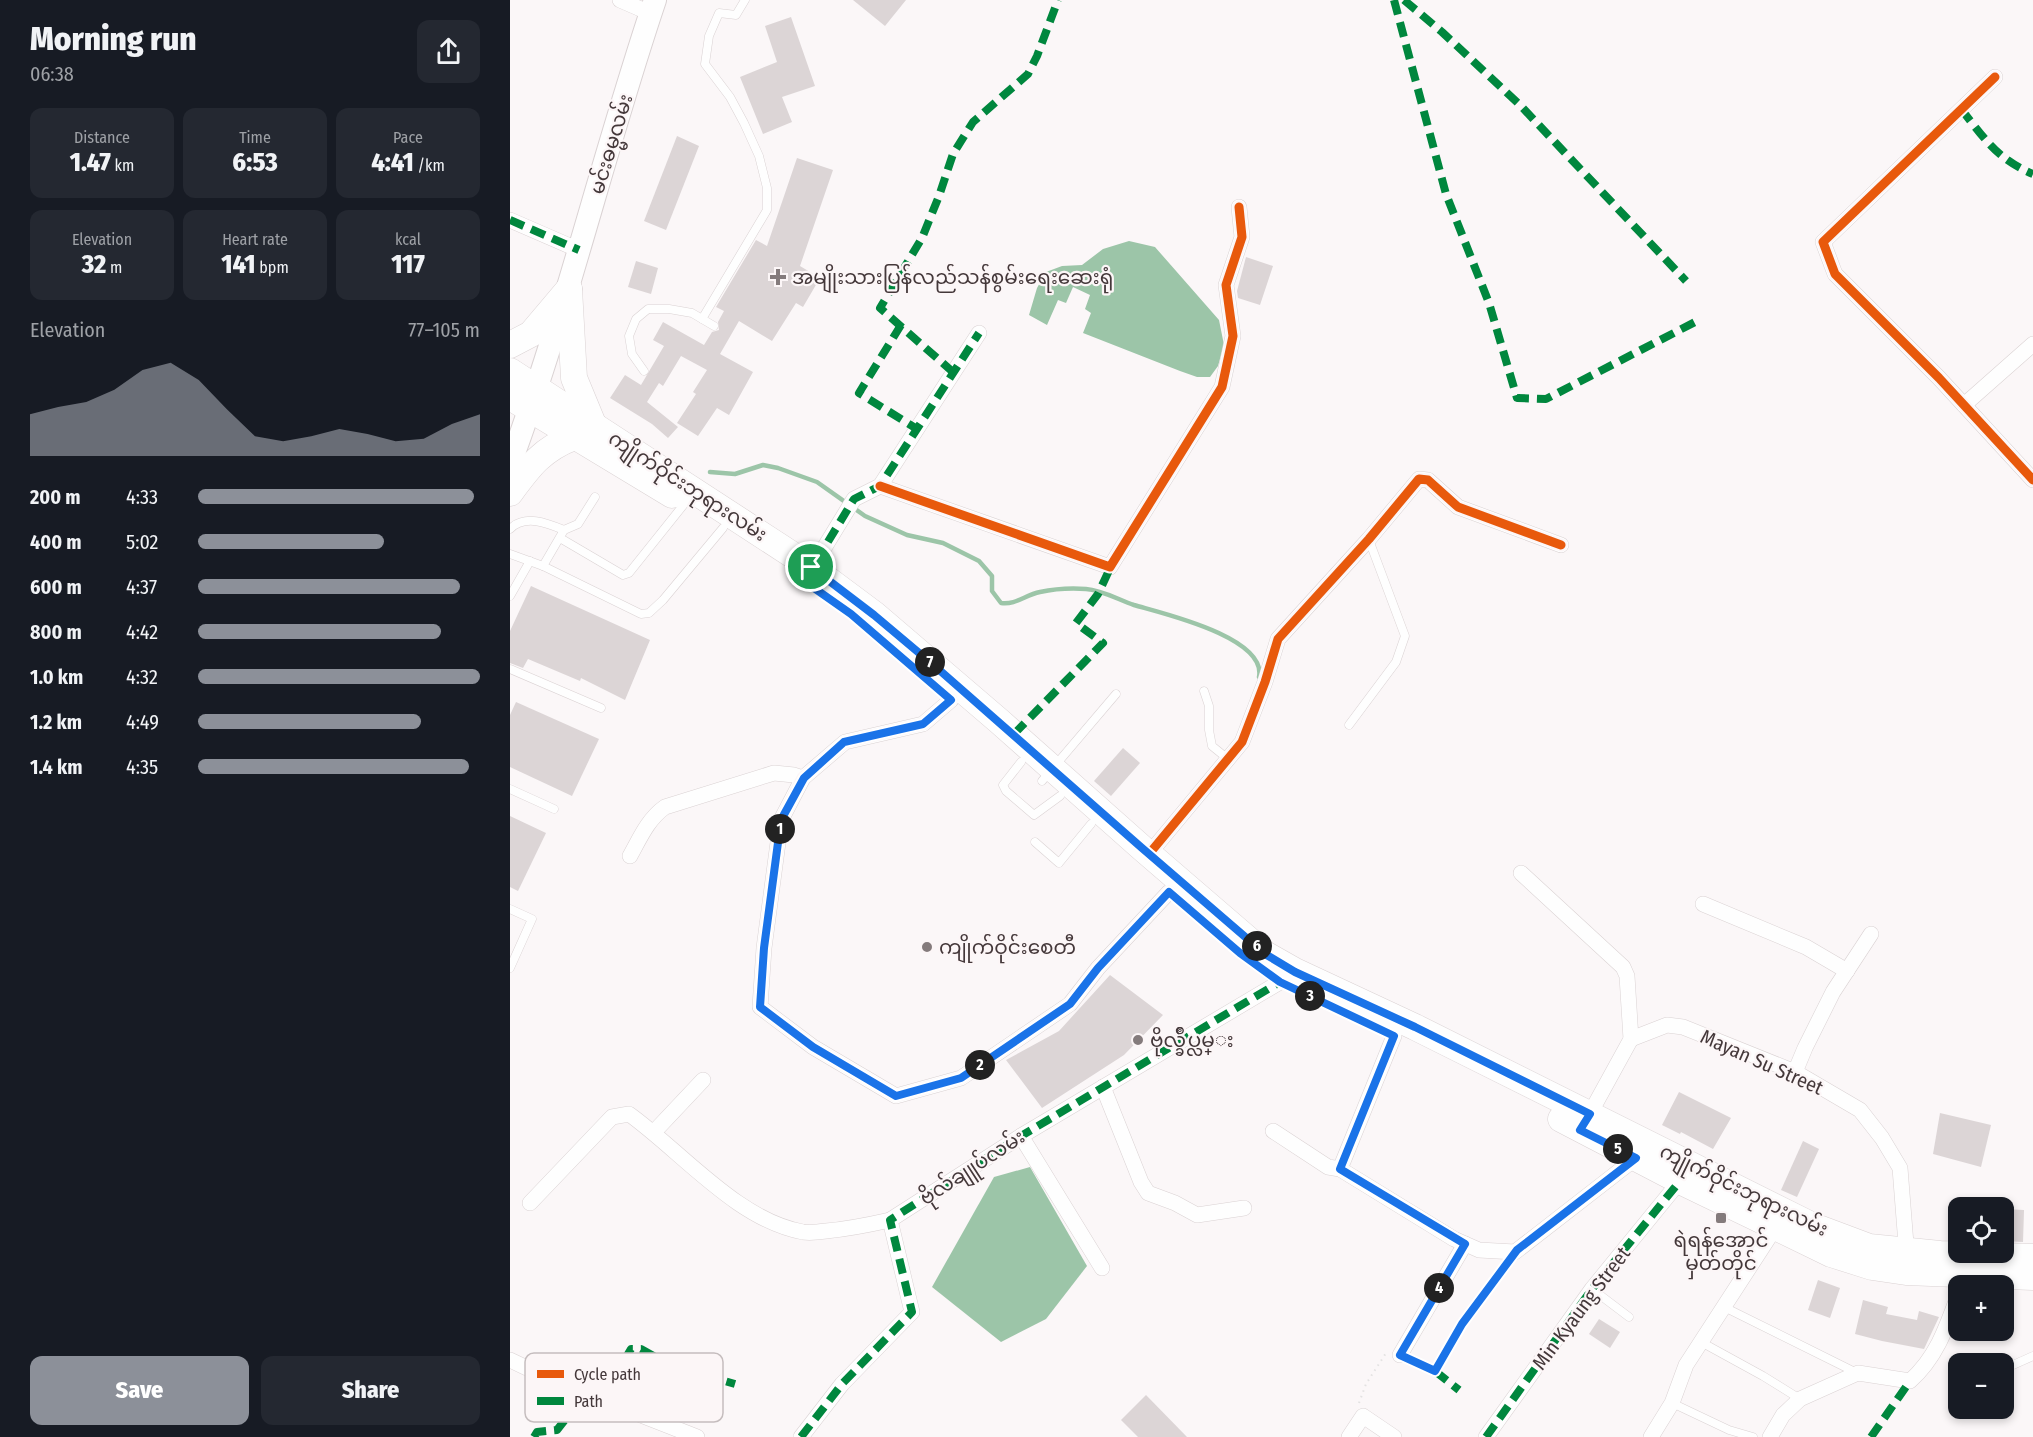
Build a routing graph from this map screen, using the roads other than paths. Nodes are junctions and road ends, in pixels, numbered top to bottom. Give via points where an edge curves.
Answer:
1 (620, 0) edge
2 (745, 0) edge
3 (652, 6) edge
4 (1995, 76) dead end
5 (1239, 207) dead end
6 (510, 220) edge
7 (579, 250) junction
8 (569, 289) junction
9 (702, 319) junction
10 (714, 326) dead end
11 (979, 333) dead end
12 (2033, 344) edge
13 (510, 345) edge
14 (510, 371) edge
15 (644, 371) dead end
16 (526, 399) edge
17 (1964, 405) junction
18 (584, 431) junction
19 (510, 464) edge
20 (2033, 480) edge
21 (880, 486) junction
22 (510, 493) edge
23 (595, 497) dead end
24 (685, 503) junction
25 (723, 528) junction
26 (510, 530) edge
27 (562, 534) junction
28 (1369, 539) junction
29 (1561, 545) dead end
30 (510, 554) edge
31 (530, 561) junction
32 (543, 566) junction
33 (808, 574) junction
34 (510, 596) edge
35 (510, 669) edge
36 (1204, 691) dead end
37 (1116, 694) dead end
38 (951, 700) junction
39 (601, 708) dead end
40 (1349, 724) dead end
41 (1228, 759) junction
42 (1021, 762) junction
43 (804, 778) junction
44 (1052, 782) junction
45 (510, 789) edge
46 (554, 809) dead end
47 (1091, 824) junction
48 (1035, 842) dead end
49 (1149, 854) junction
50 (630, 856) dead end
51 (1521, 873) dead end
52 (1169, 892) junction
53 (1703, 904) dead end
54 (510, 909) edge
55 (1871, 934) dead end
56 (510, 968) edge
57 (1847, 971) junction
58 (1280, 982) junction
59 (1397, 1028) junction
60 (1631, 1039) junction
61 (1795, 1072) junction
62 (704, 1080) dead end
63 (1103, 1087) junction
64 (1585, 1122) junction
65 (1273, 1131) dead end
66 (654, 1132) junction
67 (1021, 1136) junction
68 (1636, 1158) junction
69 (1340, 1169) junction
70 (1685, 1173) junction
71 (530, 1203) dead end
72 (1244, 1208) dead end
73 (890, 1220) junction
74 (1775, 1228) junction
75 (1465, 1244) junction
76 (1517, 1250) junction
77 (2033, 1257) edge
78 (1906, 1262) junction
79 (1102, 1268) dead end
80 (2033, 1276) edge
81 (1948, 1278) edge
82 (2014, 1278) edge
83 (1592, 1289) junction
84 (1725, 1307) junction
85 (1629, 1317) dead end
86 (1948, 1322) edge
87 (1701, 1341) junction
88 (1400, 1355) joint
89 (2033, 1356) edge
90 (510, 1360) edge
91 (2014, 1365) edge
92 (525, 1367) edge
93 (1858, 1373) junction
94 (1800, 1399) junction
95 (1672, 1404) junction
96 (659, 1422) edge
97 (697, 1437) edge
98 (801, 1437) edge
99 (1349, 1437) edge
100 (1394, 1437) edge
101 (1486, 1437) edge
102 (1651, 1437) edge
103 (1753, 1437) edge
104 (1770, 1437) edge

1 - 3 street
2 - 9 lane via 736,15 719,13 709,36 705,64 730,97 759,156 767,188 767,210
3 - 7 main road, မင်းဓမ္မလမ်း
4 - 17 street via 1823,242 1835,274
5 - 21 street via 1242,237 1226,285 1233,336 1222,387 1110,567
6 - 7 street
7 - 8 main road, မင်းဓမ္မလမ်း
8 - 13 main road via 531,334
8 - 16 main road, မင်းဓမ္မလမ်း
8 - 18 main road via 574,378
9 - 10 lane
9 - 15 lane via 669,309 648,309 636,319 629,336 632,354
11 - 21 street
12 - 17 street
14 - 16 main road, ကျိုက်ဝိုင်းဘုရားလမ်း
16 - 18 main road, ကျိုက်ဝိုင်းဘုရားလမ်း
16 - 19 main road, မင်းဓမ္မလမ်း
17 - 20 street
18 - 22 main road via 538,456
18 - 24 main road, ကျိုက်ဝိုင်းဘုရားလမ်း
18 - 33 main road, ကျိုက်ဝိုင်းဘုရားလမ်း
21 - 33 street via 854,500
23 - 27 lane via 578,524
24 - 25 main road, ကျိုက်ဝိုင်းဘုရားလမ်း
24 - 27 lane via 629,573 623,575
25 - 32 lane via 649,613 641,614
25 - 33 main road, ကျိုက်ဝိုင်းဘုရားလမ်း
26 - 27 lane via 525,522 539,521
27 - 32 lane
28 - 29 street via 1422,478 1458,507
28 - 40 lane via 1405,636 1396,662
28 - 41 street via 1278,639 1242,742
30 - 31 lane
31 - 32 lane
31 - 34 lane
33 - 38 main road, ကျိုက်ဝိုင်းဘုရားလမ်း
33 - 44 main road, ကျိုက်ဝိုင်းဘုရားလမ်း via 874,615
35 - 39 lane
36 - 41 lane via 1212,746
37 - 44 lane
38 - 42 main road, ကျိုက်ဝိုင်းဘုရားလမ်း
38 - 43 street via 923,724 844,742
41 - 49 street
42 - 44 main road, ကျိုက်ဝိုင်းဘုရားလမ်း
42 - 44 lane via 1003,785 1034,816
43 - 50 street via 774,773 666,807 650,820
43 - 52 street via 781,820 760,1007 813,1047 896,1096 961,1078 1070,1004
44 - 47 main road, ကျိုက်ဝိုင်းဘုရားလမ်း
44 - 49 main road, ကျိုက်ဝိုင်းဘုရားလမ်း
45 - 46 lane
47 - 48 lane via 1059,863
47 - 52 main road, ကျိုက်ဝိုင်းဘုရားလမ်း
49 - 59 main road, ကျိုက်ဝိုင်းဘုရားလမ်း via 1265,954
51 - 60 street via 1623,967
52 - 58 main road, ကျိုက်ဝိုင်းဘုရားလမ်း
53 - 57 street via 1806,947
54 - 56 lane via 532,919
55 - 57 street
57 - 61 street via 1823,1010
58 - 59 main road, ကျိုက်ဝိုင်းဘုရားလမ်း
58 - 63 street, ဗိုလ်ချူပ်လမ်း
59 - 64 main road, ကျိုက်ဝိုင်းဘုရားလမ်း
59 - 69 street
60 - 61 street, Mayan Su Street via 1667,1025 1683,1027
60 - 64 street
61 - 78 street, Mayan Su Street via 1860,1110 1900,1167
62 - 66 street
63 - 67 street, ဗိုလ်ချူပ်လမ်း
63 - 72 street via 1148,1193 1197,1215
64 - 68 main road, ကျိုက်ဝိုင်းဘုရားလမ်း
64 - 70 main road, ကျိုက်ဝိုင်းဘုရားလမ်း
65 - 69 street via 1328,1167
66 - 71 street, ဗိုလ်ချူပ်လမ်း via 629,1114 612,1117
66 - 73 street, ဗိုလ်ချူပ်လမ်း via 741,1205 768,1222 805,1233
67 - 73 street, ဗိုလ်ချူပ်လမ်း
67 - 79 street
68 - 70 main road, ကျိုက်ဝိုင်းဘုရားလမ်း
68 - 76 street
69 - 75 street
70 - 74 main road, ကျိုက်ဝိုင်းဘုရားလမ်း
70 - 78 main road, ကျိုက်ဝိုင်းဘုရားလမ်း
70 - 83 street, Min Kyaung Street
73 - 98 street via 912,1312 842,1384
74 - 78 main road, ကျိုက်ဝိုင်းဘုရားလမ်း via 1831,1254 1872,1267
74 - 84 street
75 - 76 street via 1479,1250
75 - 88 street
76 - 88 lane via 1462,1324 1435,1371
77 - 78 main road, ကျိုက်ဝိုင်းဘုရားလမ်း via 1940,1254
78 - 81 main road, ကျိုက်ဝိုင်းဘုရားလမ်း
80 - 82 main road, ကျိုက်ဝိုင်းဘုရားလမ်း
83 - 85 lane
83 - 101 street, Min Kyaung Street
84 - 87 street
84 - 93 lane
86 - 93 street via 1929,1362 1910,1381
87 - 94 lane
87 - 95 street via 1686,1365
89 - 91 lane
90 - 92 street
93 - 94 street
94 - 104 street via 1783,1415
95 - 102 street
95 - 103 lane
96 - 97 street
99 - 100 street via 1363,1416

